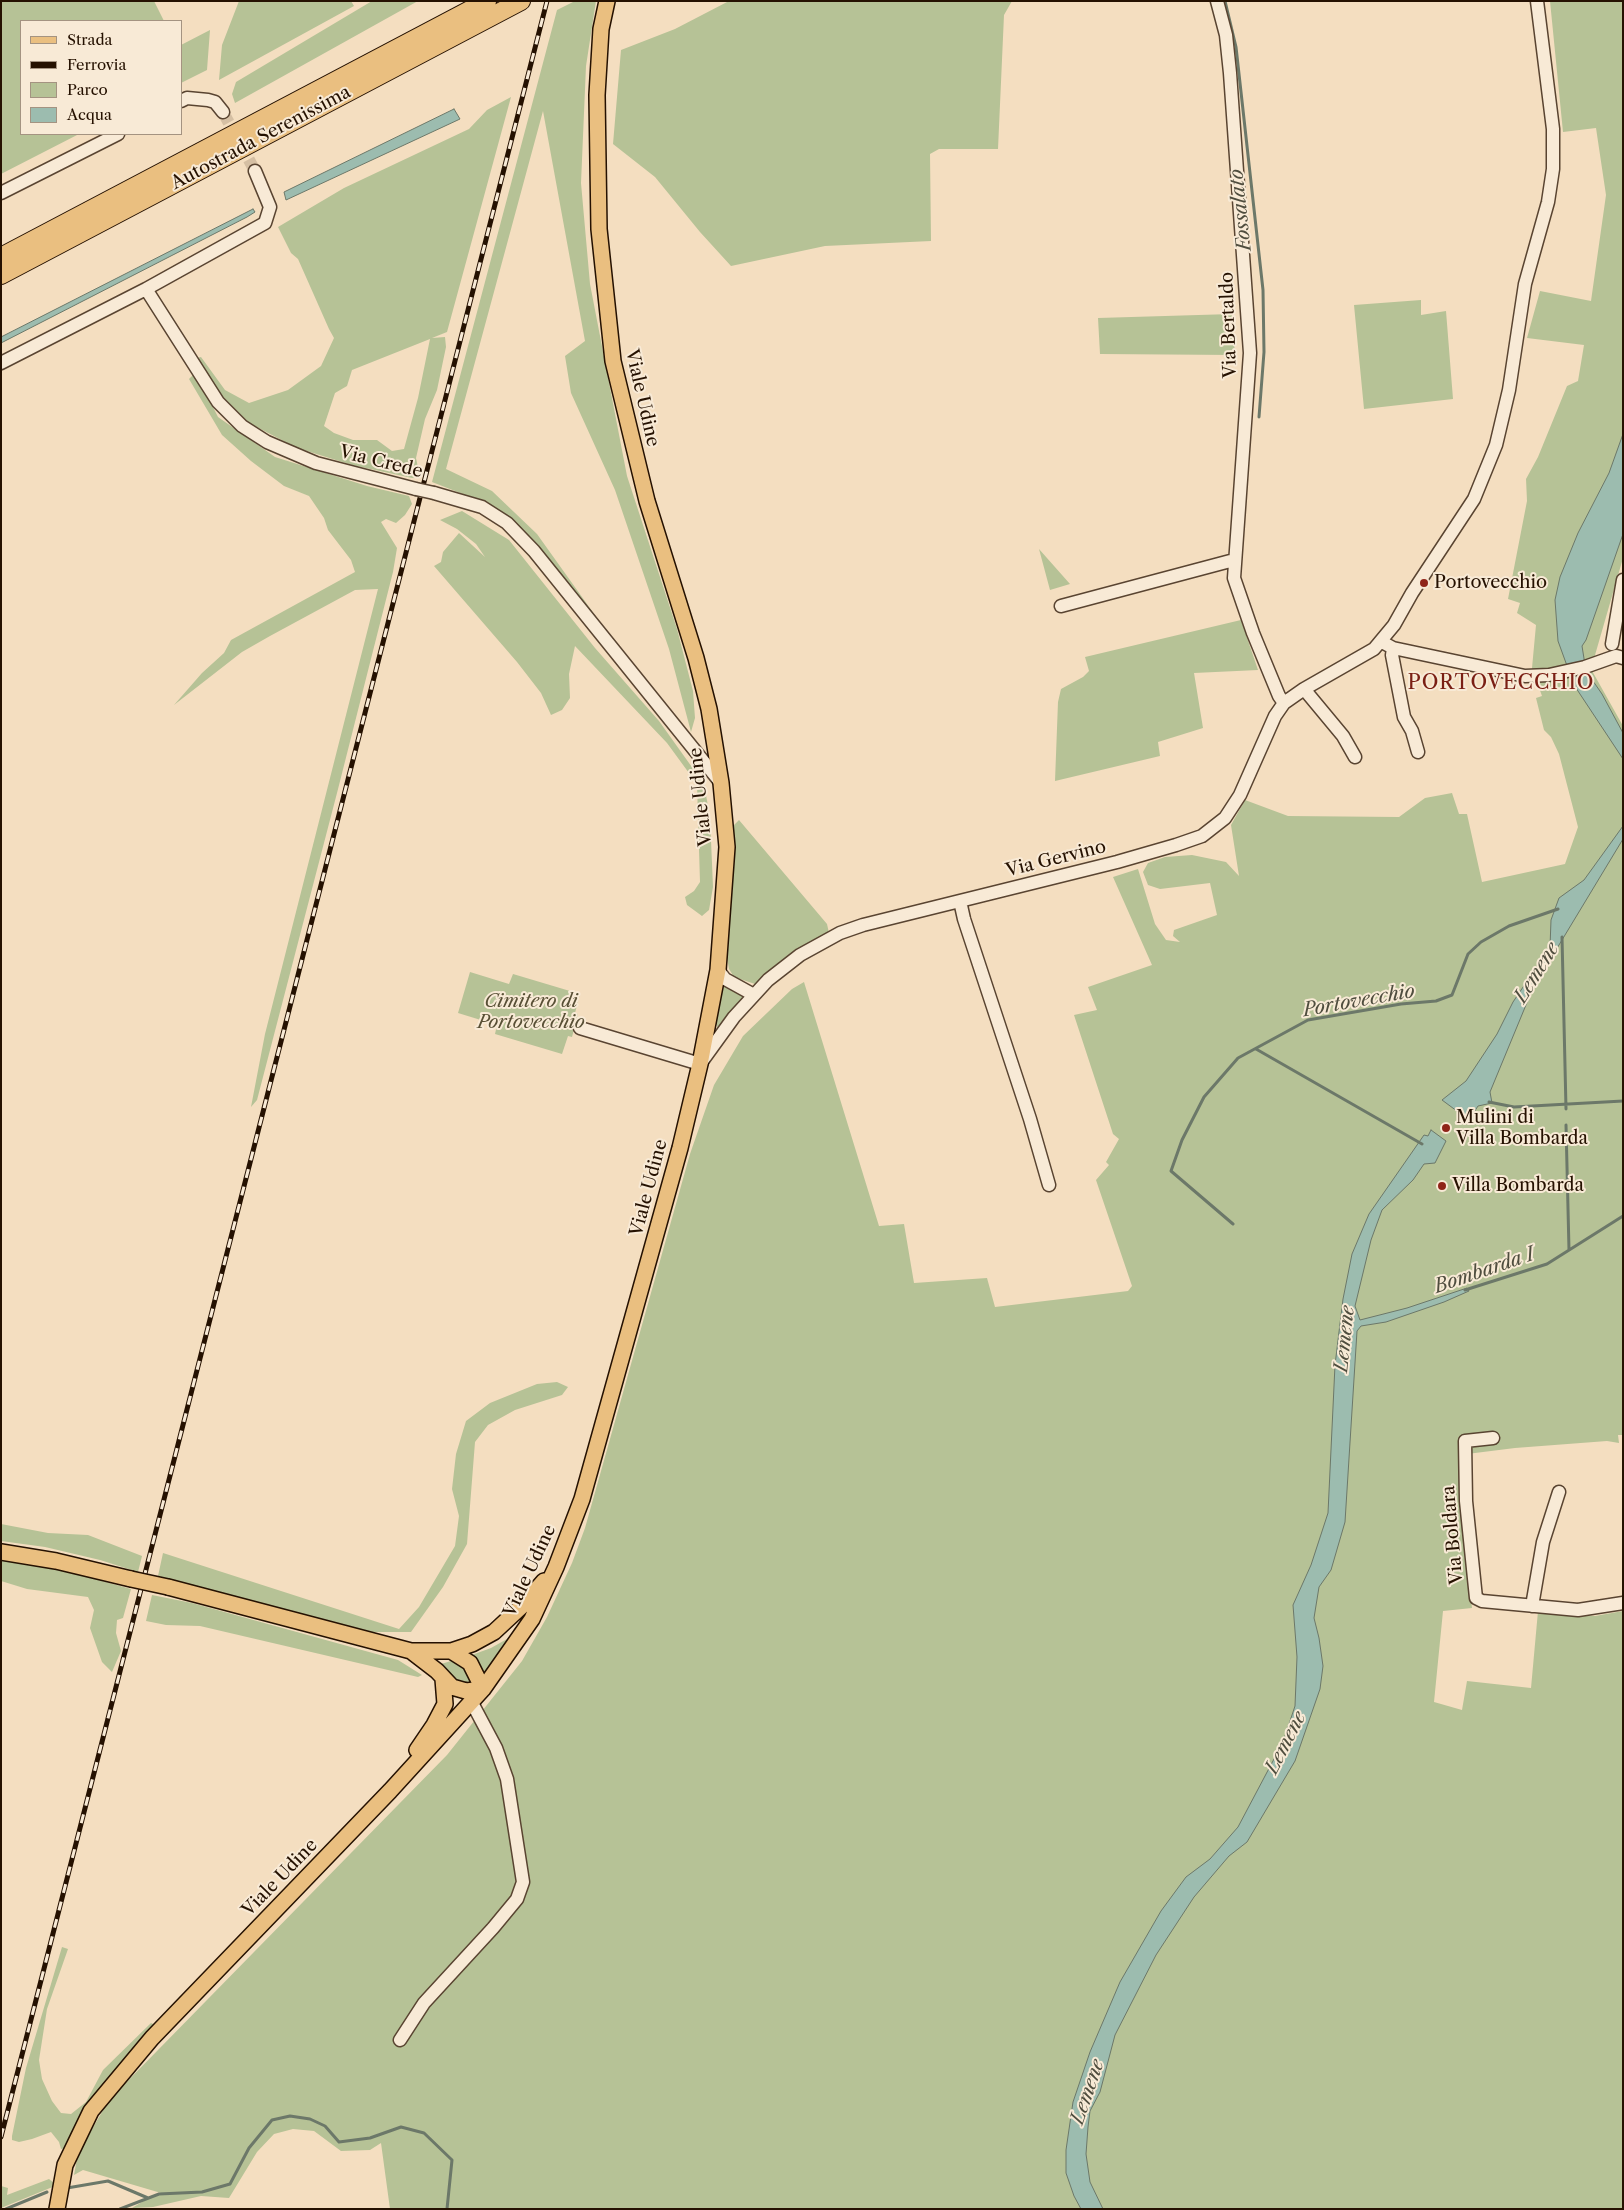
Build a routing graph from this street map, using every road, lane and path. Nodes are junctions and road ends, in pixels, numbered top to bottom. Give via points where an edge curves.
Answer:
1 (487, 1) edge
2 (521, 1) edge
3 (607, 1) edge
4 (1217, 1) edge
5 (1537, 1) edge
6 (182, 101) edge
7 (223, 112) tunnel mouth
8 (116, 135) edge
9 (255, 171) tunnel mouth
10 (1, 193) edge
11 (1, 257) edge
12 (1, 275) edge
13 (146, 289) junction
14 (1, 364) edge
15 (1234, 560) junction
16 (1623, 580) edge
17 (1061, 606) dead end
18 (1620, 620) edge
19 (1388, 645) junction
20 (1618, 651) edge
21 (1304, 689) junction
22 (1281, 699) junction
23 (1418, 752) dead end
24 (1355, 757) dead end
25 (722, 784) junction
26 (960, 901) junction
27 (718, 970) junction
28 (754, 995) junction
29 (580, 1028) dead end
30 (700, 1064) junction
31 (1049, 1185) dead end
32 (1493, 1438) dead end
33 (1559, 1492) dead end
34 (1, 1552) edge
35 (556, 1567) junction
36 (1623, 1603) edge
37 (1532, 1606) junction
38 (411, 1651) junction
39 (451, 1651) junction
40 (443, 1679) junction
41 (483, 1689) junction
42 (472, 1701) junction
43 (390, 1791) junction
44 (400, 2040) dead end
45 (57, 2209) edge

1 - 11 highway, Autostrada Serenissima
2 - 12 highway, Autostrada Serenissima
3 - 25 main road, Viale Udine via 601,29 596,95 599,229 613,361 647,501 709,709
4 - 15 street, Via Bertaldo via 1226,35 1230,73 1250,353
5 - 19 street via 1553,130 1553,169 1548,202 1525,284 1509,390 1496,445 1474,499
6 - 7 street via 208,100 215,102
8 - 10 street
9 - 13 street via 270,206 265,223
13 - 14 street
13 - 25 street, Via Crede, bridge via 218,402 242,426 267,442 316,463 482,507 507,523 534,551
15 - 17 street
15 - 22 street, Via Bertaldo via 1234,578 1253,634
16 - 18 street
18 - 20 street
19 - 20 street via 1525,676 1591,665
19 - 21 street, Via Gervino
19 - 23 street via 1404,717
21 - 22 street, Via Gervino
21 - 24 street via 1343,736
22 - 26 street, Via Gervino via 1240,795 1226,818 1202,836 1117,862
25 - 27 main road, Viale Udine via 727,847
26 - 28 street, Via Gervino via 840,933 800,955
26 - 31 street
27 - 28 street via 726,980
27 - 30 main road, Viale Udine
28 - 30 street, Via Gervino
29 - 30 street
30 - 35 main road, Viale Udine via 680,1148 582,1499
32 - 37 street, Via Boldara via 1465,1441 1466,1501 1476,1598
33 - 37 street via 1543,1542
34 - 38 main road, bridge via 168,1587
35 - 39 main road via 494,1632
35 - 41 main road, Viale Udine via 532,1619
36 - 37 street, Via Boldara via 1578,1610
38 - 39 main road
38 - 40 main road
39 - 41 main road via 470,1663
40 - 41 main road via 452,1687
40 - 43 main road via 445,1704
41 - 42 main road, Viale Udine
42 - 43 main road, Viale Udine
42 - 44 street via 496,1748 507,1779 523,1882 517,1899 424,2003
43 - 45 main road, Viale Udine via 152,2038 91,2111 66,2164

